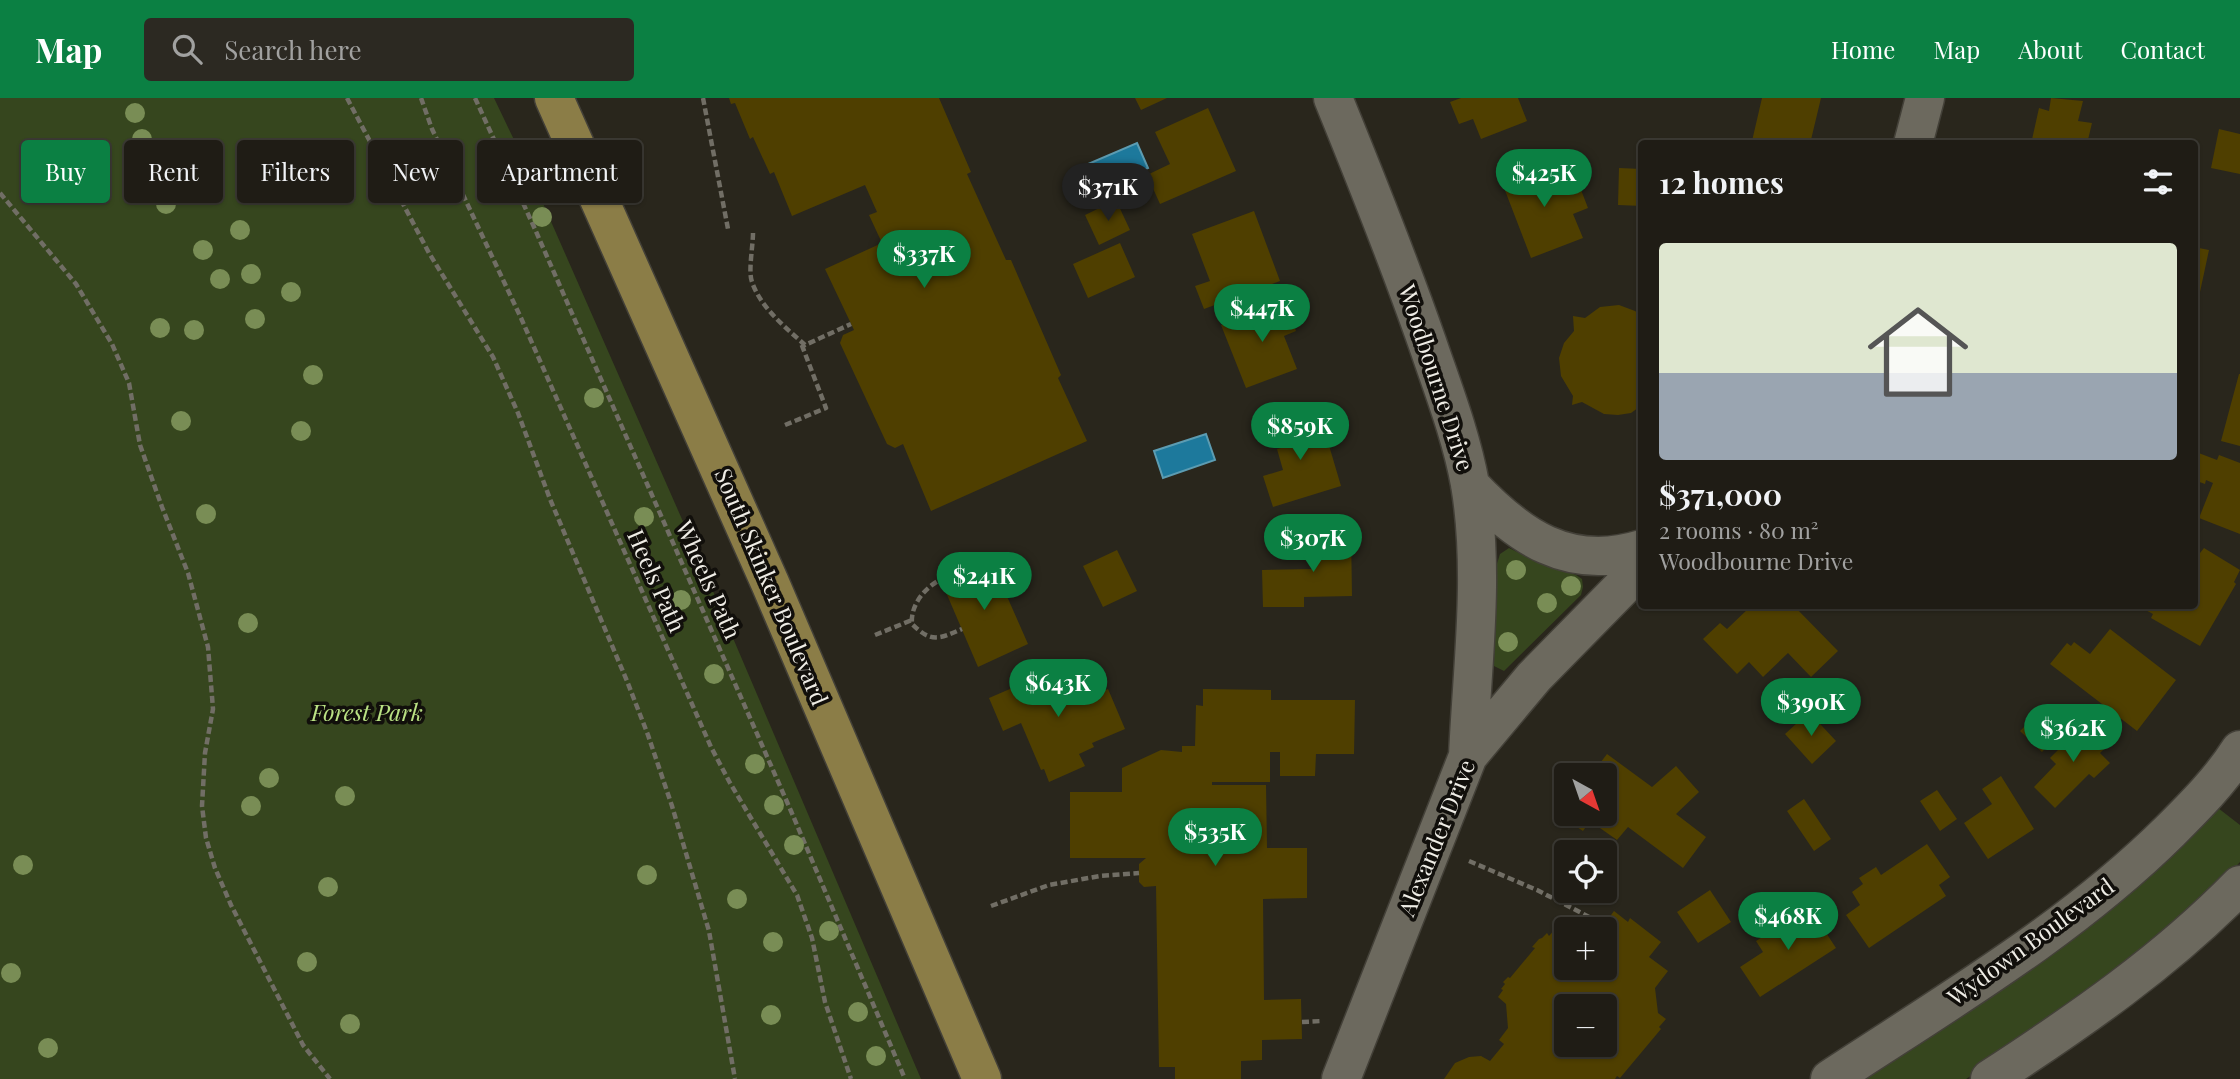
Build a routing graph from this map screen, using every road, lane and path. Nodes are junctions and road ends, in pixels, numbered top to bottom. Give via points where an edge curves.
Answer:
1 (347, 98) edge
2 (421, 98) edge
3 (475, 98) edge
4 (554, 98) edge
5 (703, 98) edge
6 (1333, 98) edge
7 (1925, 98) edge
8 (1914, 140) edge
9 (0, 193) edge
10 (728, 229) dead end
11 (753, 233) dead end
12 (851, 324) dead end
13 (800, 341) junction
14 (785, 425) dead end
15 (1470, 485) junction
16 (1638, 550) edge
17 (1638, 571) edge
18 (946, 577) dead end
19 (912, 620) junction
20 (962, 629) dead end
21 (875, 635) dead end
22 (1468, 756) junction
23 (2237, 763) edge
24 (1469, 861) dead end
25 (1139, 873) dead end
26 (2240, 885) edge
27 (991, 906) dead end
28 (1589, 917) edge
29 (1322, 1021) dead end
30 (1302, 1022) dead end
31 (330, 1079) edge
32 (735, 1079) edge
33 (851, 1079) edge
34 (905, 1079) edge
35 (982, 1079) edge
36 (1341, 1079) edge
37 (1830, 1079) edge
38 (1990, 1079) edge

1 - 32 path via 429,253 493,357 640,713 709,931
2 - 33 path, Heels Path via 706,736 797,895
3 - 34 path, Wheels Path via 780,785
4 - 35 main road, South Skinker Boulevard via 770,583
5 - 10 path
6 - 15 street, Woodbourne Drive via 1397,256 1452,413
7 - 8 street
9 - 31 path via 76,284 129,383 140,445 188,573 208,647 213,709 202,806 206,838 231,905 303,1045
11 - 13 path via 751,281 768,310
12 - 13 path via 805,345
13 - 14 path via 826,408
15 - 16 street via 1527,537 1573,555 1619,556
15 - 22 street, Woodbourne Drive via 1476,555
17 - 22 street, Alexander Drive via 1534,677
18 - 19 path via 926,590
19 - 20 path via 919,631 940,639
19 - 21 path
22 - 36 street, Alexander Drive
23 - 37 street, Wydown Boulevard via 2105,891 2042,939
24 - 28 path
25 - 27 path via 1049,885
26 - 38 street via 2148,969
29 - 30 path

